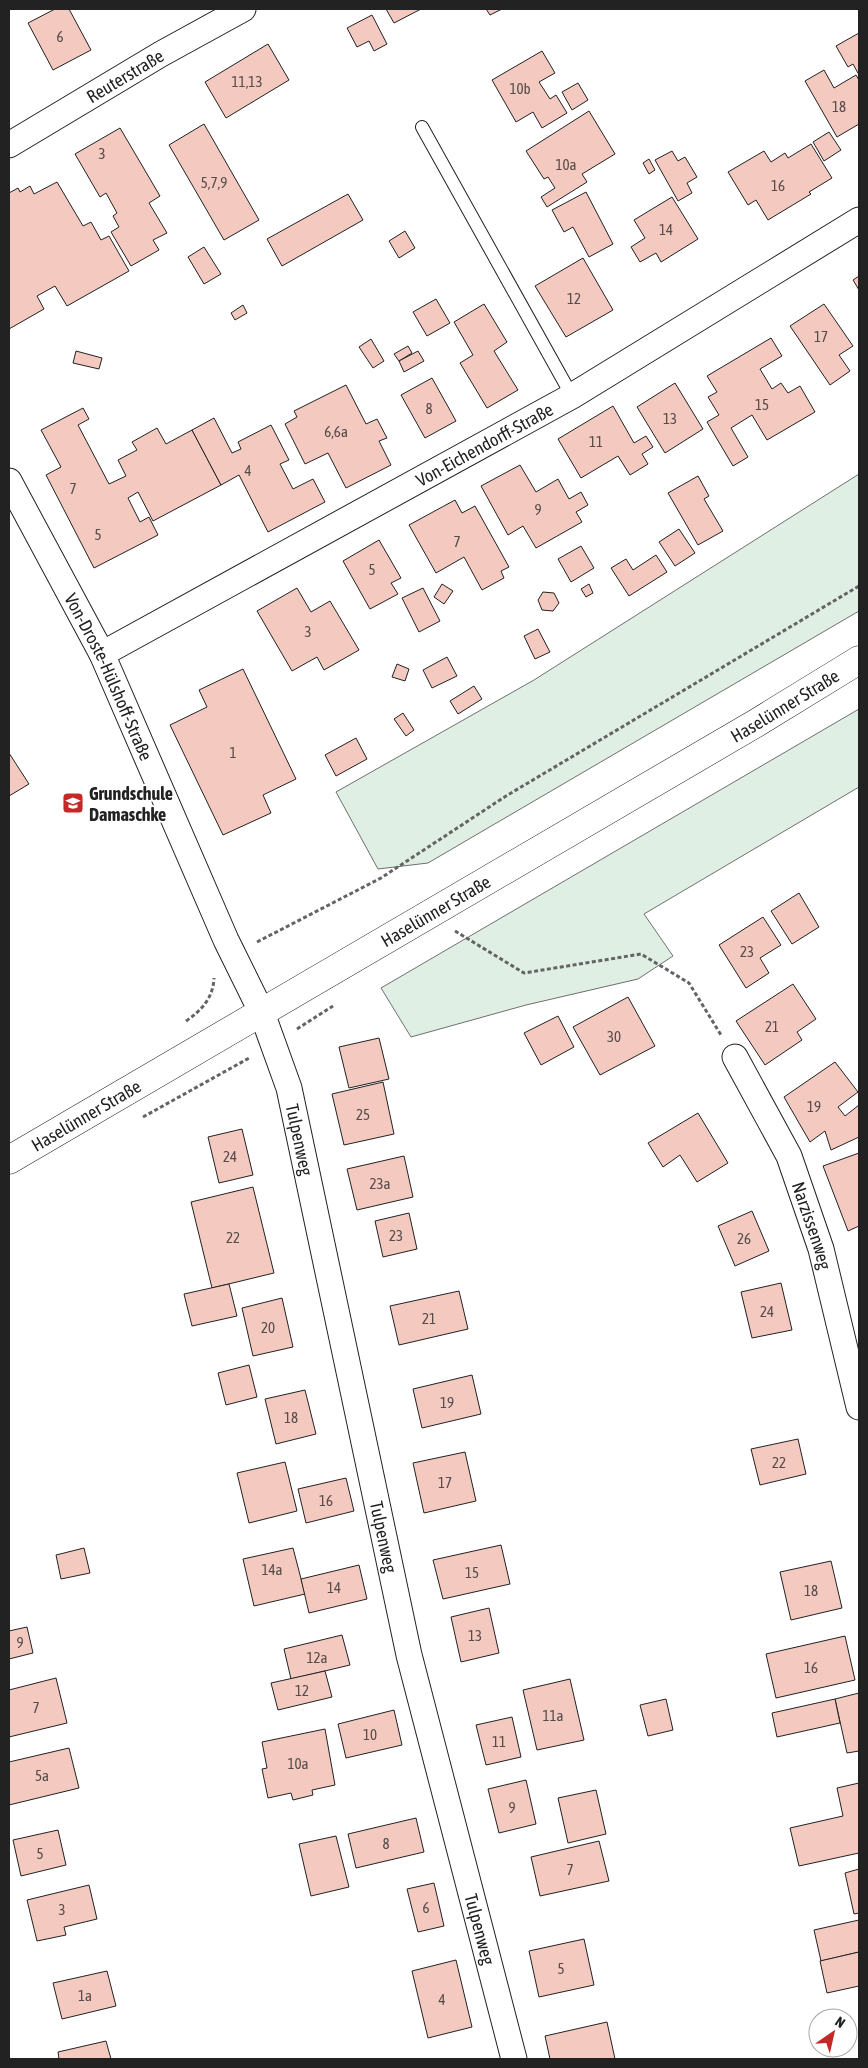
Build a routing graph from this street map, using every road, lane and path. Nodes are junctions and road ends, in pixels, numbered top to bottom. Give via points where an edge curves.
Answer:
1 (243, 9) edge
2 (422, 127) dead end
3 (9, 145) edge
4 (859, 220) edge
5 (572, 396) junction
6 (9, 481) edge
7 (859, 586) edge
8 (102, 654) junction
9 (859, 660) edge
10 (452, 929) dead end
11 (262, 940) dead end
12 (262, 1013) junction
13 (734, 1057) joint
14 (9, 1160) edge
15 (859, 1407) edge
16 (514, 2059) edge

1 - 3 street, Reuterstraße
2 - 5 lane
4 - 5 street, Von-Eichendorff-Straße
5 - 8 street, Von-Eichendorff-Straße
6 - 8 street, Von-Droste-Hülshoff-Straße
7 - 11 path via 506,796 381,878
8 - 12 street, Von-Droste-Hülshoff-Straße via 226,940
9 - 12 street, Haselünner Straße
10 - 13 path via 524,973 641,954 689,983
12 - 14 street, Haselünner Straße
12 - 16 street, Tulpenweg via 289,1088 409,1655
13 - 15 street, Narzissenweg via 789,1156 821,1249

